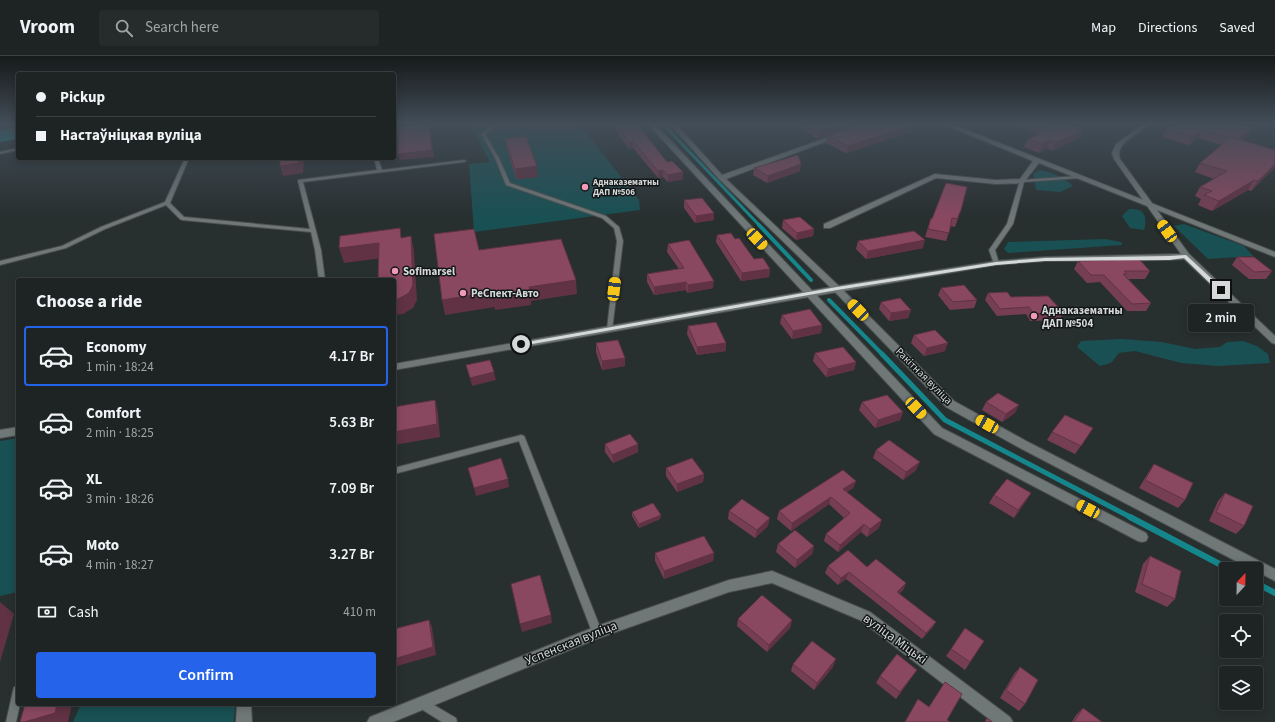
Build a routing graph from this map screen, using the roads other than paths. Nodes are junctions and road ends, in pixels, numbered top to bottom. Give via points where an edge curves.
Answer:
1 (495, 154) edge
2 (679, 154) edge
3 (700, 154) edge
4 (787, 154) edge
5 (1020, 154) edge
6 (1115, 154) edge
7 (186, 160) edge
8 (377, 160) edge
9 (464, 161) dead end
10 (1037, 161) junction
11 (380, 171) junction
12 (1078, 177) junction
13 (721, 178) junction
14 (1022, 181) junction
15 (167, 203) junction
16 (1149, 206) junction
17 (827, 226) dead end
18 (313, 231) junction
19 (1275, 255) edge
20 (1186, 256) junction
21 (0, 263) edge
22 (996, 263) junction
23 (322, 278) edge
24 (837, 289) junction
25 (808, 294) junction
26 (610, 329) junction
27 (1275, 342) edge
28 (396, 367) edge
29 (16, 431) edge
30 (0, 434) edge
31 (396, 470) edge
32 (1142, 537) dead end
33 (1275, 575) edge
34 (772, 577) joint
35 (597, 632) junction
36 (16, 700) edge
37 (422, 703) junction
38 (244, 706) edge
39 (11, 722) edge
40 (244, 722) edge
41 (375, 722) edge
42 (452, 722) edge
43 (1006, 722) edge

1 - 26 lane via 508,184 604,217 616,227 620,241
2 - 25 street
3 - 13 street, Ракітная вуліца
4 - 13 street
5 - 10 street
6 - 16 street
7 - 15 lane
8 - 11 lane
9 - 11 lane
10 - 12 street
10 - 14 street
11 - 18 lane via 300,181
12 - 14 lane
12 - 16 street
13 - 24 street, Ракітная вуліца
14 - 17 street via 996,182 935,176
14 - 22 lane via 1010,224 992,250
15 - 18 lane via 182,218
15 - 21 lane via 103,228 64,247
16 - 19 street
16 - 20 street
18 - 23 lane
20 - 22 street via 1045,259
20 - 27 street
22 - 24 street
24 - 25 street
24 - 33 street, Ракітная вуліца via 950,404
25 - 26 street
25 - 32 street via 938,431
26 - 28 street
29 - 30 street
31 - 35 lane via 521,438
34 - 35 street, Успенская вуліца via 729,586
34 - 43 street, вуліца Міцькі via 865,616
35 - 37 street, Успенская вуліца
36 - 39 lane
37 - 41 street, Успенская вуліца
37 - 42 lane
38 - 40 street

